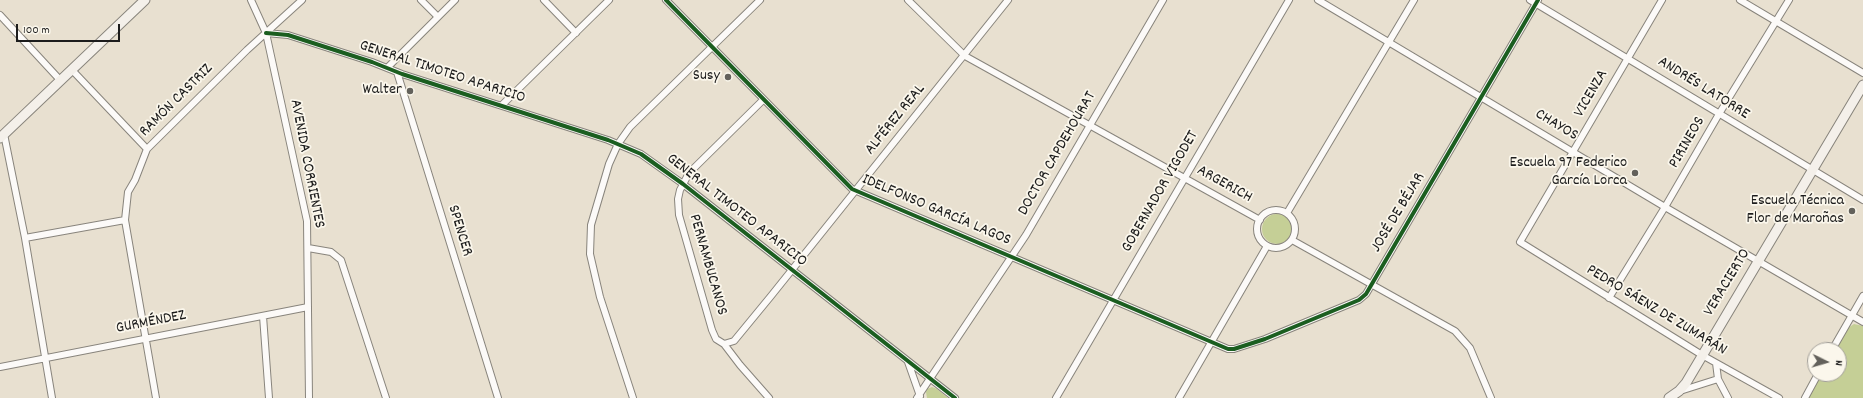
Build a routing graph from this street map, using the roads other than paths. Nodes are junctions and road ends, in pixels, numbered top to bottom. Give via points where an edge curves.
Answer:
1 (251, 0) edge
2 (302, 0) edge
3 (421, 0) edge
4 (455, 0) edge
5 (544, 0) edge
6 (608, 0) edge
7 (666, 0) edge
8 (760, 0) edge
9 (908, 0) edge
10 (1008, 0) edge
11 (1163, 0) edge
12 (1289, 0) edge
13 (1318, 0) edge
14 (1414, 0) edge
15 (1530, 0) edge
16 (1662, 0) edge
17 (1740, 0) edge
18 (1789, 0) edge
19 (139, 2) edge
20 (1537, 2) edge
21 (0, 15) edge
22 (438, 17) junction
23 (1776, 22) junction
24 (266, 33) junction
25 (576, 33) junction
26 (1388, 42) junction
27 (712, 48) junction
28 (964, 56) junction
29 (1628, 58) junction
30 (387, 68) junction
31 (72, 70) junction
32 (397, 72) junction
33 (1863, 73) edge
34 (61, 81) junction
35 (1863, 85) edge
36 (1482, 97) junction
37 (764, 100) junction
38 (502, 105) junction
39 (1719, 114) junction
40 (1091, 125) junction
41 (2, 136) edge
42 (618, 144) junction
43 (147, 149) junction
44 (1573, 151) junction
45 (1813, 170) junction
46 (1184, 177) junction
47 (683, 184) junction
48 (855, 191) junction
49 (1863, 200) edge
50 (1666, 207) junction
51 (1287, 213) junction
52 (125, 220) junction
53 (1260, 220) junction
54 (25, 238) junction
55 (1292, 240) junction
56 (1520, 242) joint
57 (1267, 246) junction
58 (308, 248) junction
59 (1012, 256) junction
60 (1759, 261) junction
61 (792, 270) junction
62 (1371, 283) junction
63 (1863, 296) edge
64 (1609, 298) junction
65 (1114, 300) junction
66 (308, 307) junction
67 (1852, 315) junction
68 (263, 316) junction
69 (1863, 322) edge
70 (145, 337) junction
71 (1212, 341) junction
72 (1837, 342) edge
73 (724, 344) junction
74 (1702, 355) junction
75 (45, 358) junction
76 (908, 361) junction
77 (1716, 363) junction
78 (0, 367) edge
79 (930, 378) junction
80 (1718, 379) junction
81 (1813, 382) edge
82 (1679, 392) junction
83 (919, 397) edge
84 (52, 398) edge
85 (156, 398) edge
86 (269, 398) edge
87 (309, 398) edge
88 (386, 398) edge
89 (498, 398) edge
90 (633, 398) edge
91 (770, 398) edge
92 (956, 398) edge
93 (1056, 398) edge
94 (1179, 398) edge
95 (1491, 398) edge
96 (1669, 398) edge
97 (1728, 398) edge
98 (1779, 398) edge
99 (1804, 398) edge

1 - 24 street
2 - 24 street, RAMÓN CASTRIZ
3 - 22 street
4 - 22 street
5 - 25 street
6 - 25 street
7 - 27 street, IDELFONSO GARCÍA LAGOS
8 - 27 street
9 - 28 street, ARGERICH
10 - 28 street, ALFÉREZ REAL
11 - 40 street, DOCTOR CAPDEHOURAT
12 - 46 street, GOBERNADOR VIGODET
13 - 26 street, CHAYOS
14 - 26 street
15 - 20 street, ANDRÉS LATORRE
16 - 29 street, VICENZA
17 - 23 street
18 - 23 street, PIRINEOS
19 - 31 street
20 - 29 street, ANDRÉS LATORRE
20 - 36 street, JOSÉ DE BÉJAR
21 - 34 street
22 - 30 street
23 - 33 street
23 - 39 street, PIRINEOS
24 - 30 street, GENERAL TIMOTEO APARICIO via 288,35
24 - 43 street, RAMÓN CASTRIZ
24 - 58 street, AVENIDA CORRIENTES via 306,215
25 - 38 street
26 - 36 street, CHAYOS
26 - 51 street
27 - 37 street, IDELFONSO GARCÍA LAGOS
27 - 42 street via 630,127
28 - 40 street, ARGERICH
28 - 48 street, ALFÉREZ REAL
29 - 39 street, ANDRÉS LATORRE
29 - 44 street, VICENZA
30 - 32 street, GENERAL TIMOTEO APARICIO
31 - 34 street
31 - 43 street
32 - 38 street, GENERAL TIMOTEO APARICIO
32 - 89 street, SPENCER
34 - 41 street
35 - 45 street, VERACIERTO
36 - 44 street, CHAYOS
36 - 62 street, JOSÉ DE BÉJAR
37 - 47 street, PERNAMBUCANOS via 689,173
37 - 48 street, IDELFONSO GARCÍA LAGOS via 848,187
38 - 42 street, GENERAL TIMOTEO APARICIO
39 - 45 street, ANDRÉS LATORRE
39 - 50 street, PIRINEOS
40 - 46 street, ARGERICH
40 - 59 street, DOCTOR CAPDEHOURAT
41 - 54 street
42 - 47 street, GENERAL TIMOTEO APARICIO via 651,160
42 - 90 street via 595,209 590,254 600,297
43 - 52 street, RAMÓN CASTRIZ via 128,192
44 - 50 street, CHAYOS
44 - 56 street, VICENZA
45 - 49 street, ANDRÉS LATORRE
45 - 60 street, VERACIERTO
46 - 53 street, ARGERICH
46 - 65 street, GOBERNADOR VIGODET
47 - 61 street, GENERAL TIMOTEO APARICIO
47 - 73 street, PERNAMBUCANOS via 678,199 679,214 714,336
48 - 59 street, IDELFONSO GARCÍA LAGOS
48 - 61 street, ALFÉREZ REAL
50 - 60 street, CHAYOS
50 - 64 street, PIRINEOS
51 - 53 street via 1275,210 1263,215
51 - 55 street via 1296,229
52 - 54 street
52 - 70 street, RAMÓN CASTRIZ
53 - 57 street, ARGERICH via 1259,238
54 - 75 street
55 - 57 street via 1284,247
55 - 62 street
56 - 64 street, PEDRO SÁENZ DE ZUMARÁN
57 - 71 street
58 - 66 street, AVENIDA CORRIENTES
58 - 88 street via 331,252 341,260
59 - 65 street, IDELFONSO GARCÍA LAGOS
59 - 79 street, DOCTOR CAPDEHOURAT
60 - 67 street, CHAYOS
60 - 74 street, VERACIERTO
61 - 73 street, ALFÉREZ REAL via 734,341
61 - 76 street, GENERAL TIMOTEO APARICIO
62 - 71 street, JOSÉ DE BÉJAR via 1366,294 1359,300 1265,339 1234,349 1228,349
62 - 95 street via 1460,335 1470,348
63 - 67 street
64 - 74 street, PEDRO SÁENZ DE ZUMARÁN
65 - 71 street, IDELFONSO GARCÍA LAGOS
65 - 93 street, GOBERNADOR VIGODET
66 - 68 street, GURMÉNDEZ
66 - 87 street, AVENIDA CORRIENTES
67 - 69 street, CHAYOS
67 - 72 street
68 - 70 street, GURMÉNDEZ
68 - 86 street
70 - 75 street, GURMÉNDEZ
70 - 85 street, RAMÓN CASTRIZ
71 - 94 street
73 - 91 street, PERNAMBUCANOS
74 - 77 street, PEDRO SÁENZ DE ZUMARÁN
74 - 82 street, VERACIERTO
75 - 78 street, GURMÉNDEZ
75 - 84 street
76 - 79 street, GENERAL TIMOTEO APARICIO
76 - 83 street
77 - 80 street
77 - 98 street, PEDRO SÁENZ DE ZUMARÁN
79 - 83 street, DOCTOR CAPDEHOURAT
79 - 92 street, GENERAL TIMOTEO APARICIO
80 - 82 street, VERACIERTO
80 - 97 street
81 - 99 street
82 - 96 street, VERACIERTO

